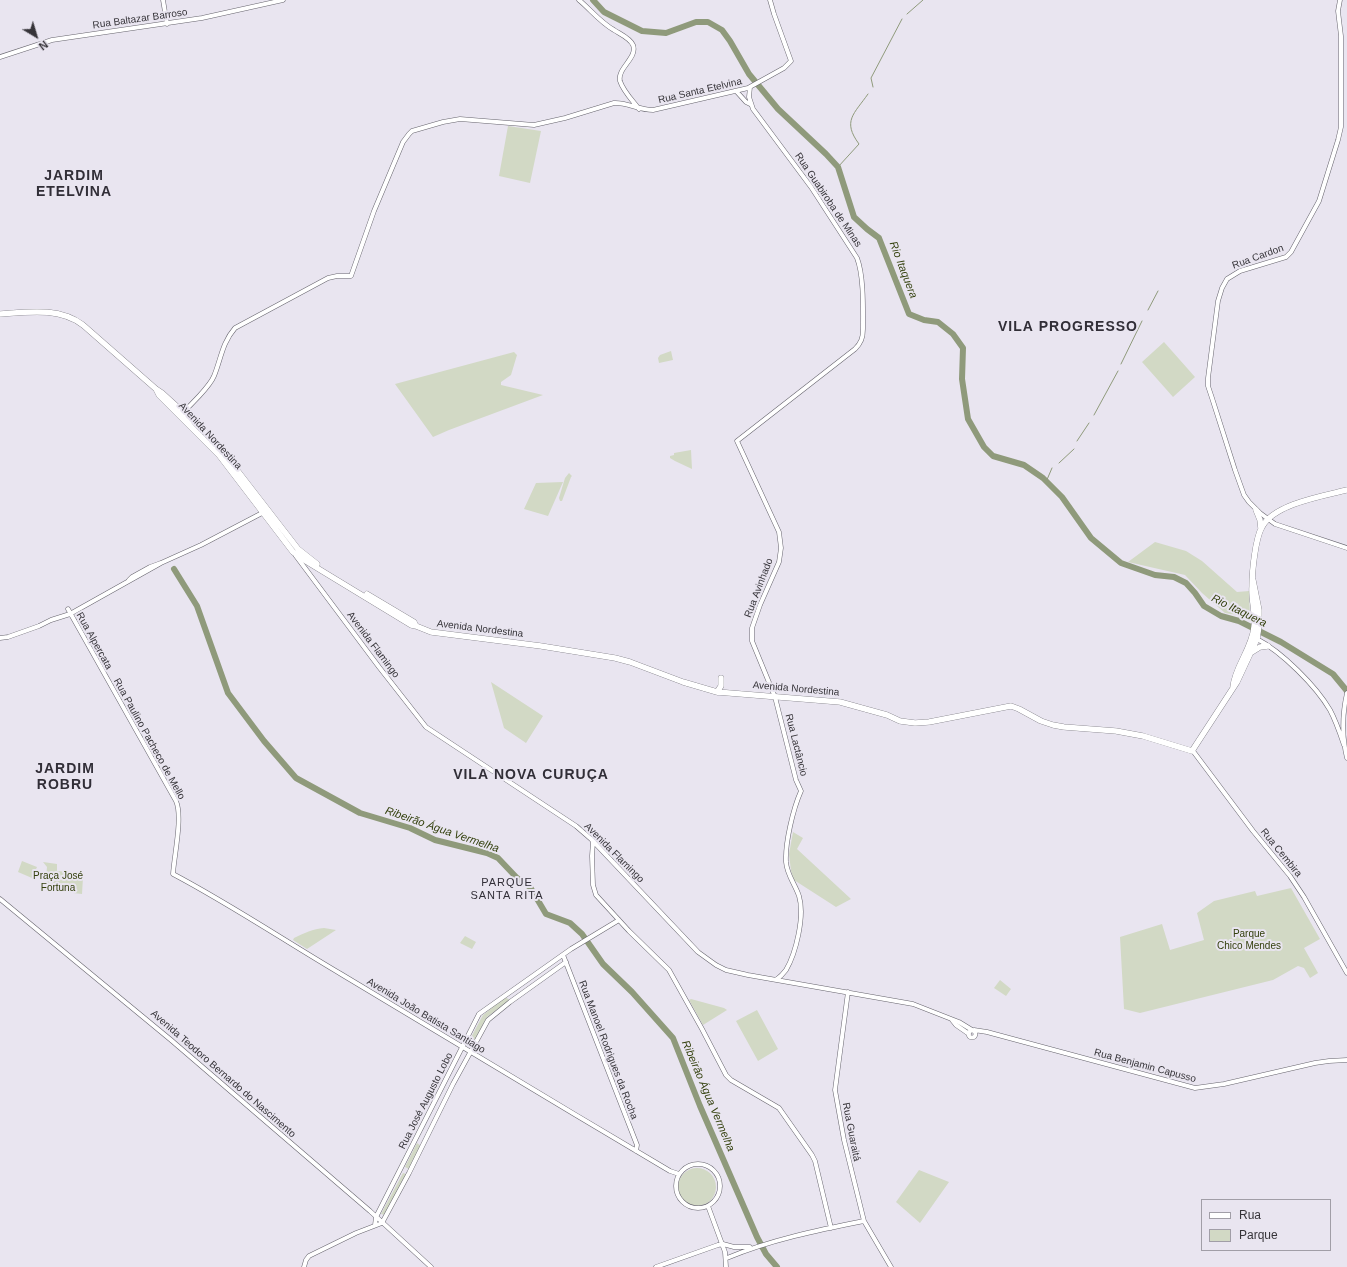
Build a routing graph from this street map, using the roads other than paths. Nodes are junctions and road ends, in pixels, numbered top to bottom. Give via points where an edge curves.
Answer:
1 (163, 0) edge
2 (283, 0) edge
3 (579, 0) edge
4 (770, 0) edge
5 (1340, 0) edge
6 (167, 24) junction
7 (0, 57) edge
8 (751, 87) junction
9 (737, 92) junction
10 (750, 104) junction
11 (639, 109) junction
12 (0, 314) edge
13 (182, 413) junction
14 (737, 441) joint
15 (1347, 490) edge
16 (1256, 510) junction
17 (265, 511) junction
18 (1268, 519) junction
19 (1261, 529) junction
20 (1347, 548) edge
21 (293, 552) junction
22 (313, 564) junction
23 (310, 574) junction
24 (69, 612) junction
25 (1255, 636) junction
26 (0, 638) edge
27 (1268, 646) junction
28 (1251, 652) junction
29 (721, 678) dead end
30 (106, 679) joint
31 (1233, 688) junction
32 (717, 692) junction
33 (1347, 693) edge
34 (775, 697) junction
35 (1344, 745) junction
36 (1193, 750) junction
37 (1347, 758) edge
38 (593, 842) junction
39 (172, 874) joint
40 (0, 899) edge
41 (619, 920) junction
42 (563, 955) junction
43 (566, 962) junction
44 (1347, 972) edge
45 (777, 979) junction
46 (848, 992) junction
47 (952, 1020) junction
48 (974, 1031) junction
49 (968, 1034) joint
50 (462, 1047) junction
51 (471, 1052) junction
52 (1347, 1060) edge
53 (636, 1151) junction
54 (670, 1171) junction
55 (679, 1174) junction
56 (676, 1181) junction
57 (708, 1206) junction
58 (376, 1217) junction
59 (864, 1221) junction
60 (382, 1223) junction
61 (375, 1225) junction
62 (831, 1228) junction
63 (723, 1244) junction
64 (746, 1247) junction
65 (753, 1247) junction
66 (726, 1252) junction
67 (727, 1258) junction
68 (304, 1267) edge
69 (431, 1267) edge
70 (656, 1267) edge
71 (726, 1267) edge
72 (891, 1267) edge

1 - 6 street
2 - 6 street, Rua Baltazar Barroso
3 - 11 street via 605,25 628,39 633,46 633,54 620,79
4 - 8 street, Rua Santa Etelvina via 791,61 784,68
5 - 16 street, Rua Cardon via 1338,11 1341,36 1341,127 1319,201 1288,256 1232,274 1223,284 1218,301 1208,386 1244,495
6 - 7 street, Rua Baltazar Barroso via 52,40
8 - 9 street, Rua Santa Etelvina
8 - 10 street
9 - 10 street, Rua Guabiroba de Minas
9 - 11 street, Rua Santa Etelvina via 652,110
10 - 14 street, Rua Guabiroba de Minas via 811,187 857,258 861,279 863,337 856,349
11 - 13 street, Rua Santa Etelvina via 619,102 559,120 525,125 460,119 417,129 409,134 403,142 374,211 351,276 332,277 235,328 221,351 212,380
12 - 13 main road, Avenida Nordestina via 40,312 77,321
13 - 17 main road, Avenida Nordestina
14 - 34 street, Rua Avinhado via 777,528 780,540 779,562 760,605 751,636
15 - 18 main road via 1294,504
16 - 18 street, Rua Cardon
16 - 19 main road
17 - 21 main road, Avenida Nordestina
17 - 22 main road, Avenida Nordestina
17 - 24 street via 201,545 150,567 126,583
18 - 19 main road
18 - 20 street, Rua Cardon via 1275,524
19 - 25 main road via 1253,580 1258,599
21 - 22 main road, Avenida Nordestina
21 - 23 street, Avenida Flamingo
22 - 23 street
22 - 32 main road, Avenida Nordestina via 405,622 431,632 615,658
23 - 38 street, Avenida Flamingo via 426,728 576,826
24 - 26 street via 39,626
24 - 30 street, Rua Alpercata
25 - 27 street
25 - 28 main road
25 - 31 main road
27 - 28 main road
27 - 35 street via 1296,670 1319,695 1334,720
28 - 31 main road
29 - 32 main road
30 - 39 street, Rua Paulino Pacheco de Mello via 178,807
31 - 36 main road
32 - 34 main road, Avenida Nordestina
33 - 35 street
34 - 36 main road, Avenida Nordestina via 840,702 900,721 919,724 1011,706 1053,725 1116,731
34 - 45 street, Rua Lactâncio via 796,780 801,790 792,817 786,861 800,903 799,932 790,961
35 - 37 street
36 - 44 street, Rua Cembira via 1252,831 1304,896
38 - 41 street via 595,891
38 - 45 street, Avenida Flamingo via 698,952 726,970
39 - 50 street, Avenida João Batista Santiago via 203,890
40 - 58 street, Avenida Teodoro Bernardo do Nascimento via 150,1022
41 - 42 street, Rua José Augusto Lobo
41 - 62 street via 669,970 726,1075 779,1108 812,1155
42 - 43 street, Rua Manoel Rodrigues da Rocha
42 - 50 street, Rua José Augusto Lobo via 479,1014
43 - 51 street, Rua José Augusto Lobo via 488,1020
43 - 53 street, Rua Manoel Rodrigues da Rocha via 637,1145
45 - 46 street, Avenida Flamingo
46 - 47 street, Avenida Flamingo via 913,1004
46 - 59 street, Rua Guaraitá via 835,1090 844,1140
47 - 48 street, Avenida Flamingo
47 - 49 street, Avenida Flamingo
48 - 49 street, Rua Benjamin Capusso via 972,1037
48 - 52 street, Rua Benjamin Capusso via 987,1032 1195,1088 1224,1084 1329,1060
50 - 51 street, Avenida João Batista Santiago
50 - 58 street, Rua José Augusto Lobo
51 - 53 street, Avenida João Batista Santiago
51 - 60 street, Rua José Augusto Lobo
53 - 54 street, Avenida João Batista Santiago
54 - 55 street, Avenida João Batista Santiago
54 - 56 street, Avenida João Batista Santiago
55 - 56 street
55 - 57 street via 685,1168 696,1164 713,1170 720,1187 716,1198
56 - 57 street via 676,1192 683,1204 697,1209
57 - 63 street
58 - 60 street, Avenida Teodoro Bernardo do Nascimento
58 - 61 street, Rua José Augusto Lobo
59 - 62 street
59 - 72 street, Rua Guaraitá
60 - 61 street
60 - 69 street, Avenida Teodoro Bernardo do Nascimento
61 - 68 street via 309,1256
62 - 65 street
63 - 64 street
63 - 66 street
63 - 70 street
64 - 65 street
64 - 66 street
65 - 67 street
66 - 67 street
67 - 71 street

